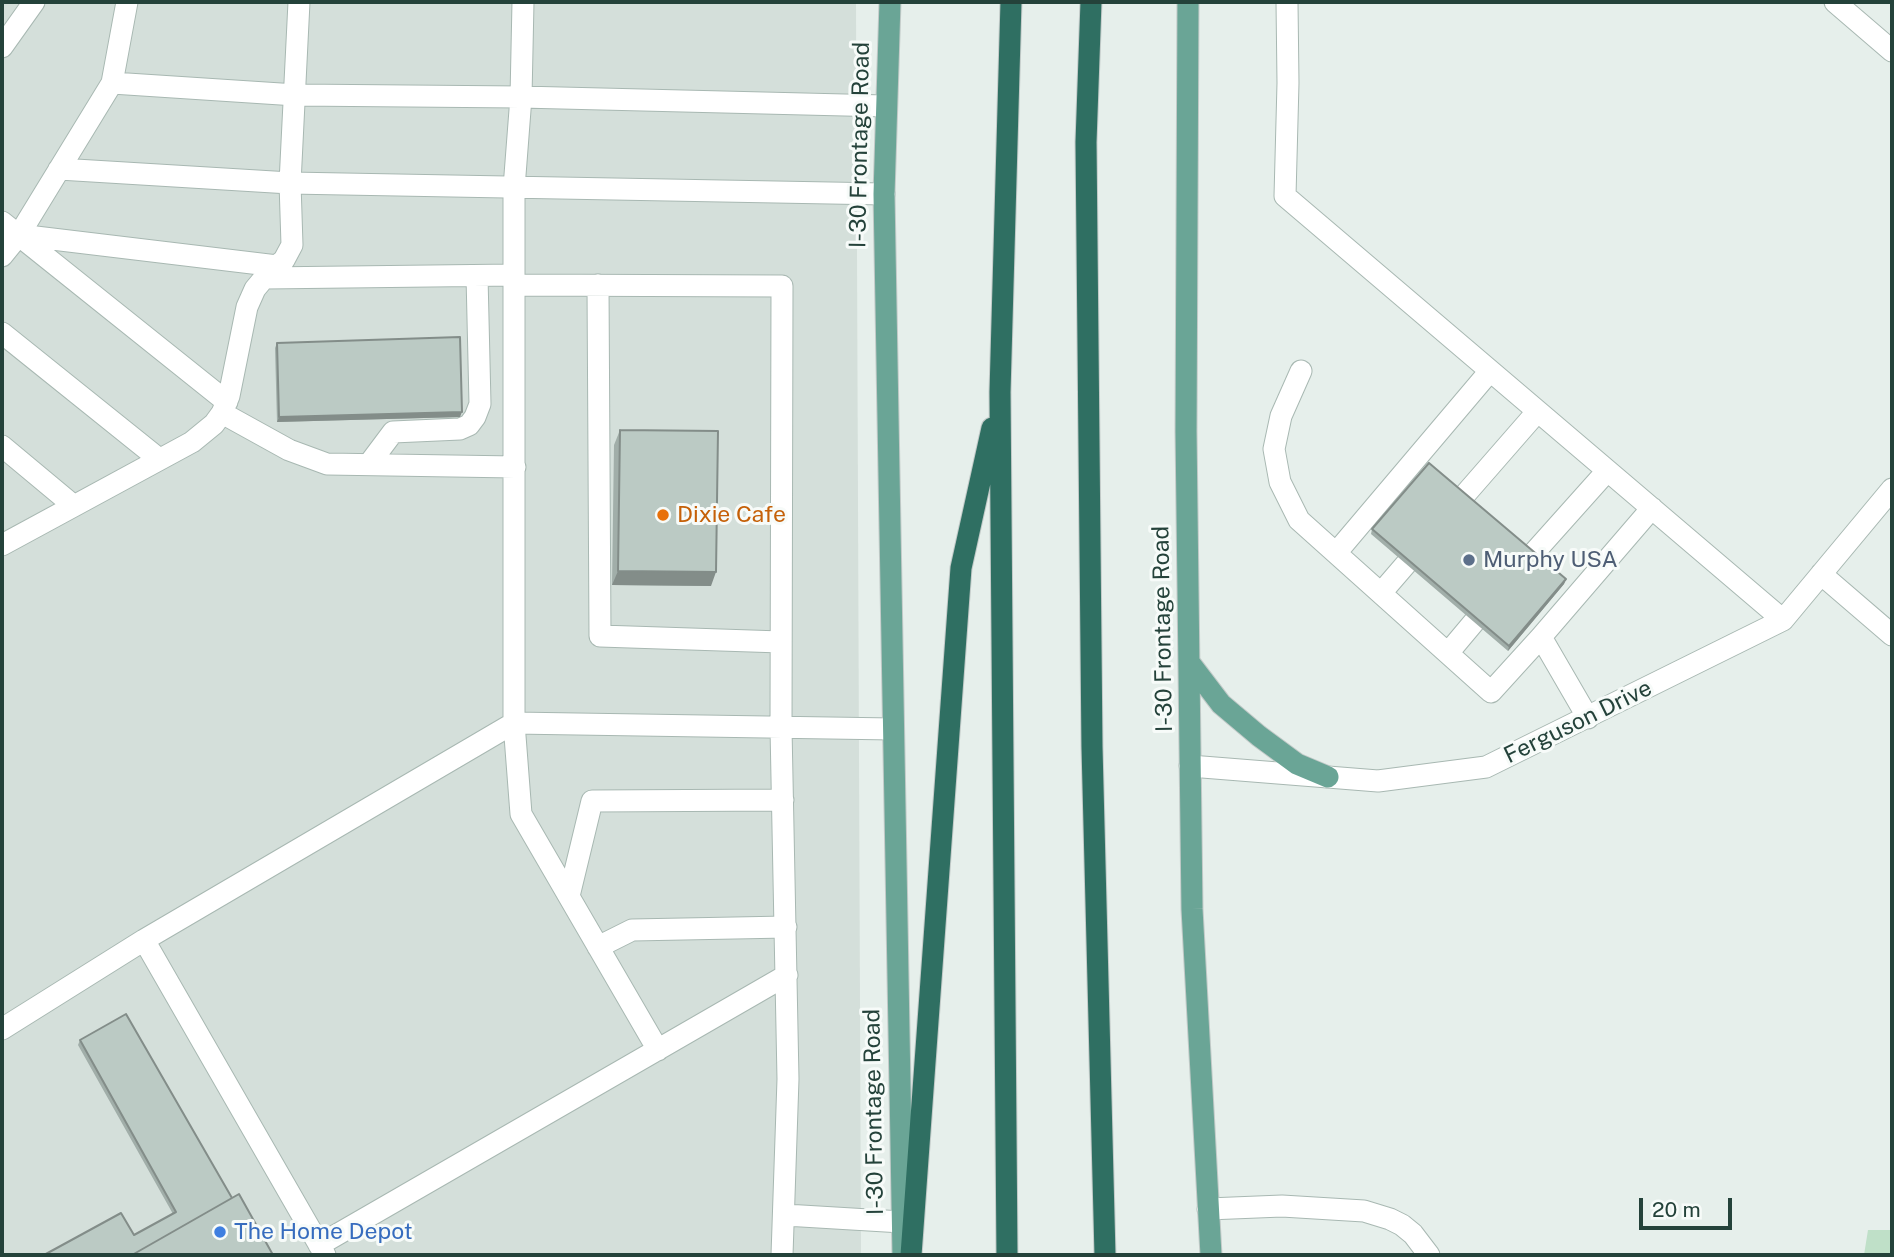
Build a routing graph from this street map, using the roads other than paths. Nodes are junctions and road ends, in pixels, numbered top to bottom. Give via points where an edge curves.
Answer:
1 (34, 2) edge
2 (127, 2) edge
3 (299, 2) edge
4 (523, 2) edge
5 (890, 2) edge
6 (1011, 2) edge
7 (1091, 2) edge
8 (1188, 2) edge
9 (1287, 2) edge
10 (1835, 2) edge
11 (2, 47) edge
12 (1892, 51) edge
13 (112, 83) junction
14 (296, 95) junction
15 (521, 97) junction
16 (885, 106) junction
17 (59, 169) junction
18 (290, 183) junction
19 (514, 188) junction
20 (884, 194) junction
21 (2, 222) edge
22 (19, 234) junction
23 (2, 256) edge
24 (271, 272) junction
25 (477, 276) junction
26 (514, 280) junction
27 (598, 285) junction
28 (2, 333) edge
29 (1301, 371) dead end
30 (1490, 371) junction
31 (1000, 392) junction
32 (224, 407) junction
33 (1538, 412) junction
34 (2, 446) edge
35 (159, 459) junction
36 (369, 464) junction
37 (515, 467) junction
38 (1607, 471) junction
39 (1892, 489) edge
40 (1462, 498) edge
41 (74, 506) junction
42 (1652, 508) junction
43 (2, 545) edge
44 (1336, 553) junction
45 (1531, 556) edge
46 (1406, 564) edge
47 (1821, 574) junction
48 (1381, 593) junction
49 (1783, 620) junction
50 (1474, 622) edge
51 (1889, 627) edge
52 (1541, 637) junction
53 (781, 642) junction
54 (1448, 653) junction
55 (1189, 662) junction
56 (1588, 718) junction
57 (514, 723) junction
58 (781, 728) junction
59 (893, 729) junction
60 (1191, 766) junction
61 (1328, 777) junction
62 (783, 800) junction
63 (569, 896) junction
64 (786, 927) junction
65 (144, 940) junction
66 (598, 947) junction
67 (787, 975) junction
68 (2, 1029) edge
69 (658, 1050) junction
70 (1208, 1209) junction
71 (785, 1215) junction
72 (902, 1222) junction
73 (322, 1250) edge
74 (782, 1255) edge
75 (903, 1255) edge
76 (911, 1255) edge
77 (1007, 1255) edge
78 (1105, 1255) edge
79 (1211, 1255) edge
80 (1429, 1255) edge

1 - 11 street
2 - 13 street
3 - 14 street
4 - 15 street
5 - 16 main road, I-30 Frontage Road
6 - 31 highway
7 - 78 highway via 1086,142 1092,733
8 - 55 main road, I-30 Frontage Road
9 - 30 street via 1286,196
10 - 12 street
13 - 14 street
13 - 17 street
14 - 15 street
14 - 18 street
15 - 16 street
15 - 19 street
16 - 20 main road, I-30 Frontage Road
17 - 18 street
17 - 22 street
18 - 19 street
18 - 24 street via 292,245
19 - 20 street
19 - 26 street
20 - 59 main road, I-30 Frontage Road
21 - 22 street
22 - 23 street
22 - 24 street
22 - 32 street
24 - 25 street
24 - 32 street via 247,307
25 - 26 street
25 - 36 street via 480,404 475,417 460,429 393,432
26 - 27 street
26 - 37 street
27 - 53 street via 600,636
27 - 53 street via 782,286
28 - 35 street
29 - 44 street via 1281,416 1274,449 1280,482 1298,520
30 - 33 street
30 - 44 street
31 - 76 highway via 961,568
31 - 77 highway
32 - 35 street via 202,435
32 - 36 street via 289,450 327,464
33 - 38 street
33 - 40 street
34 - 41 street
35 - 41 street
36 - 37 street
37 - 57 street
38 - 42 street
38 - 45 street
39 - 47 street, Ferguson Drive
41 - 43 street
42 - 49 street
42 - 52 street
44 - 48 street
46 - 48 street
47 - 49 street, Ferguson Drive
47 - 51 street
48 - 54 street
49 - 56 street, Ferguson Drive
50 - 54 street
52 - 54 street via 1491,692
52 - 56 street
53 - 58 street
55 - 60 main road, I-30 Frontage Road
55 - 61 main road via 1221,704 1259,736 1297,764
56 - 61 street, Ferguson Drive via 1486,767 1378,781
57 - 58 street
57 - 63 street via 521,814
57 - 65 street
58 - 59 street
58 - 62 street
59 - 72 main road, I-30 Frontage Road
60 - 61 street, Ferguson Drive
60 - 70 main road, I-30 Frontage Road via 1192,909
62 - 63 street via 592,801
62 - 64 street
63 - 66 street
64 - 66 street via 632,930
64 - 67 street
65 - 68 street
65 - 73 street
66 - 69 street
67 - 69 street
67 - 71 street
69 - 73 street
70 - 79 main road, I-30 Frontage Road
70 - 80 street via 1282,1206 1364,1211 1402,1225
71 - 72 street
71 - 74 street
72 - 75 main road, I-30 Frontage Road

